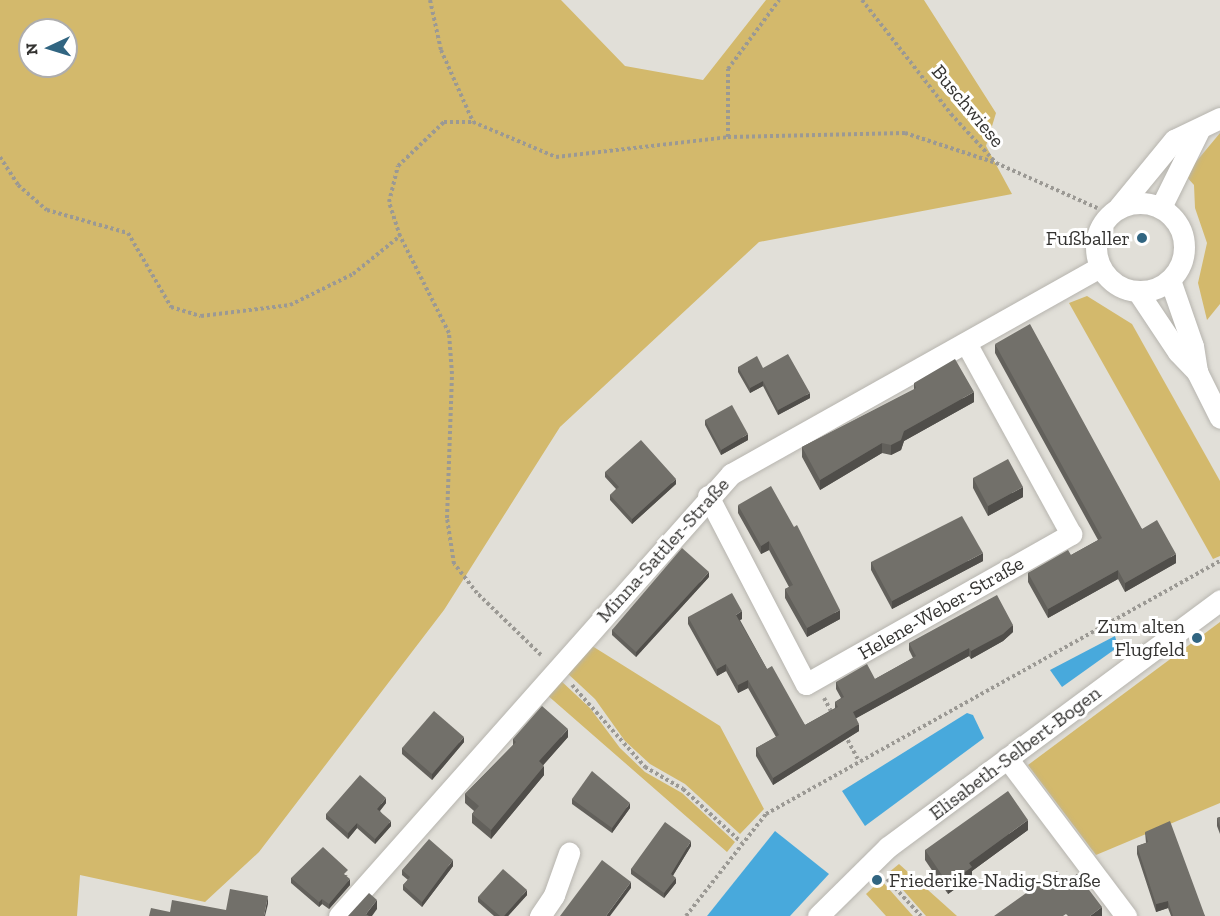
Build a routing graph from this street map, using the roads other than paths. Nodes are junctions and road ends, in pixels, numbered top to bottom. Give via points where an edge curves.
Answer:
1 (1220, 118) edge
2 (1200, 128) junction
3 (1161, 207) junction
4 (1114, 211) junction
5 (1100, 267) junction
6 (1170, 280) junction
7 (1138, 292) junction
8 (966, 343) junction
9 (1197, 372) junction
10 (1220, 418) edge
11 (708, 496) junction
12 (1220, 600) edge
13 (1007, 758) junction
14 (569, 853) dead end
15 (339, 916) edge
16 (540, 916) edge
17 (818, 916) edge
18 (1126, 916) edge

1 - 2 street
2 - 3 street
2 - 4 street via 1174,140
3 - 4 street via 1147,202
3 - 6 street via 1181,228 1184,242 1184,258
4 - 5 street via 1095,241
5 - 7 street via 1110,280
5 - 8 street, Minna-Sattler-Straße
6 - 7 street via 1153,290
6 - 9 street via 1193,346
7 - 9 street via 1178,352
8 - 11 street, Minna-Sattler-Straße via 731,474
8 - 11 street, Helene-Weber-Straße via 1071,534 806,684
9 - 10 street
11 - 15 street, Minna-Sattler-Straße
12 - 13 street, Elisabeth-Selbert-Bogen
13 - 17 street, Elisabeth-Selbert-Bogen via 870,862
13 - 18 street
14 - 16 street via 554,896

